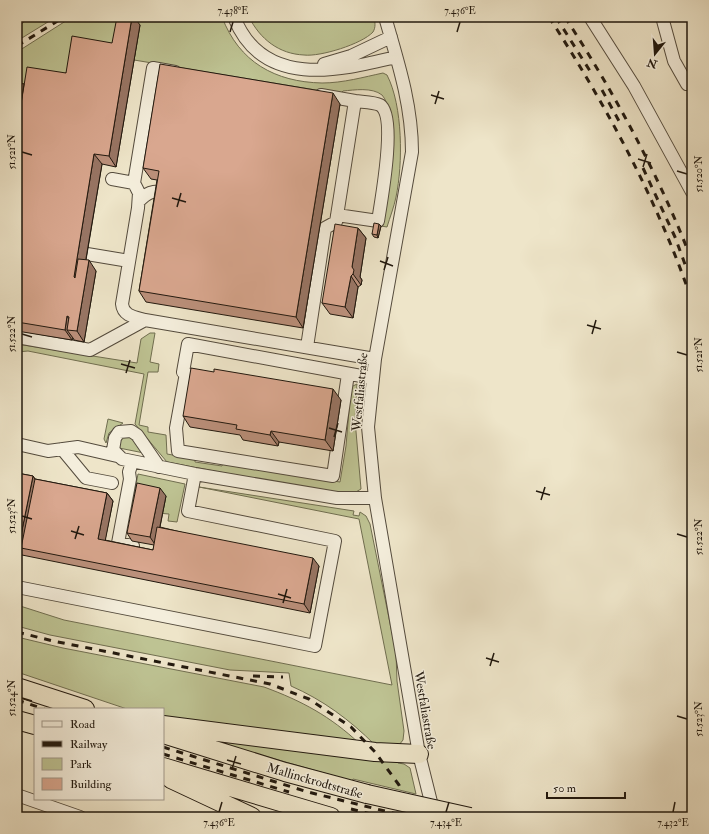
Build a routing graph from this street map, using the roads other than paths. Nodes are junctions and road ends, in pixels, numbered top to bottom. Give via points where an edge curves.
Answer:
1 (234, 17) edge
2 (385, 17) edge
3 (662, 17) edge
4 (594, 18) edge
5 (391, 37) junction
6 (396, 57) junction
7 (301, 69) junction
8 (184, 73) edge
9 (692, 83) edge
10 (309, 93) edge
11 (355, 101) junction
12 (112, 179) dead end
13 (134, 183) junction
14 (165, 192) edge
15 (692, 192) edge
16 (138, 201) junction
17 (337, 215) junction
18 (87, 254) dead end
19 (129, 261) junction
20 (145, 320) junction
21 (17, 337) edge
22 (307, 347) junction
23 (375, 359) junction
24 (348, 374) junction
25 (372, 378) junction
26 (17, 444) edge
27 (62, 449) junction
28 (117, 456) junction
29 (132, 462) junction
30 (159, 467) junction
31 (193, 480) junction
32 (112, 483) dead end
33 (375, 498) junction
34 (145, 549) edge
35 (17, 587) edge
36 (17, 687) edge
37 (82, 708) edge
38 (17, 720) edge
39 (34, 725) edge
40 (164, 725) edge
41 (164, 734) edge
42 (419, 754) junction
43 (164, 767) edge
44 (164, 775) edge
45 (17, 795) edge
46 (80, 817) edge
47 (252, 817) edge
48 (331, 817) edge
49 (434, 817) edge
50 (470, 817) edge

1 - 7 street via 248,42 262,54 280,64
2 - 5 street, Westfaliastraße
3 - 9 street via 674,61 687,84
4 - 15 street
5 - 6 street, Westfaliastraße
5 - 7 street via 339,61
6 - 7 street via 332,70
6 - 23 street, Westfaliastraße via 408,101 412,152
8 - 13 street via 153,68
10 - 11 street
11 - 17 street
11 - 17 street via 380,105 385,111 388,145 386,176 378,221
12 - 13 street
13 - 16 street via 139,193
14 - 16 street via 147,193
16 - 19 street
17 - 22 street via 336,222 325,228
18 - 19 street
19 - 20 street via 122,310 128,316
20 - 21 street via 90,350
20 - 22 street
22 - 23 street
23 - 25 street, Westfaliastraße
24 - 24 street via 188,344 183,372 186,373 176,428 178,451 333,476
24 - 25 street
25 - 33 street, Westfaliastraße via 368,427
26 - 27 street via 48,450
27 - 28 street via 78,447
27 - 32 street via 86,478
28 - 29 street
28 - 30 street via 112,444 114,438 119,432 131,431
29 - 30 street
29 - 34 street via 118,543
30 - 31 street
31 - 33 street via 337,498
31 - 35 street via 188,511 335,541 315,646
33 - 42 street, Westfaliastraße
36 - 37 highway
38 - 39 highway
40 - 42 highway via 375,752
41 - 50 highway, Mallinckrodtstraße, bridge via 285,772
42 - 49 street, Westfaliastraße
43 - 48 highway
44 - 47 highway
45 - 46 street

